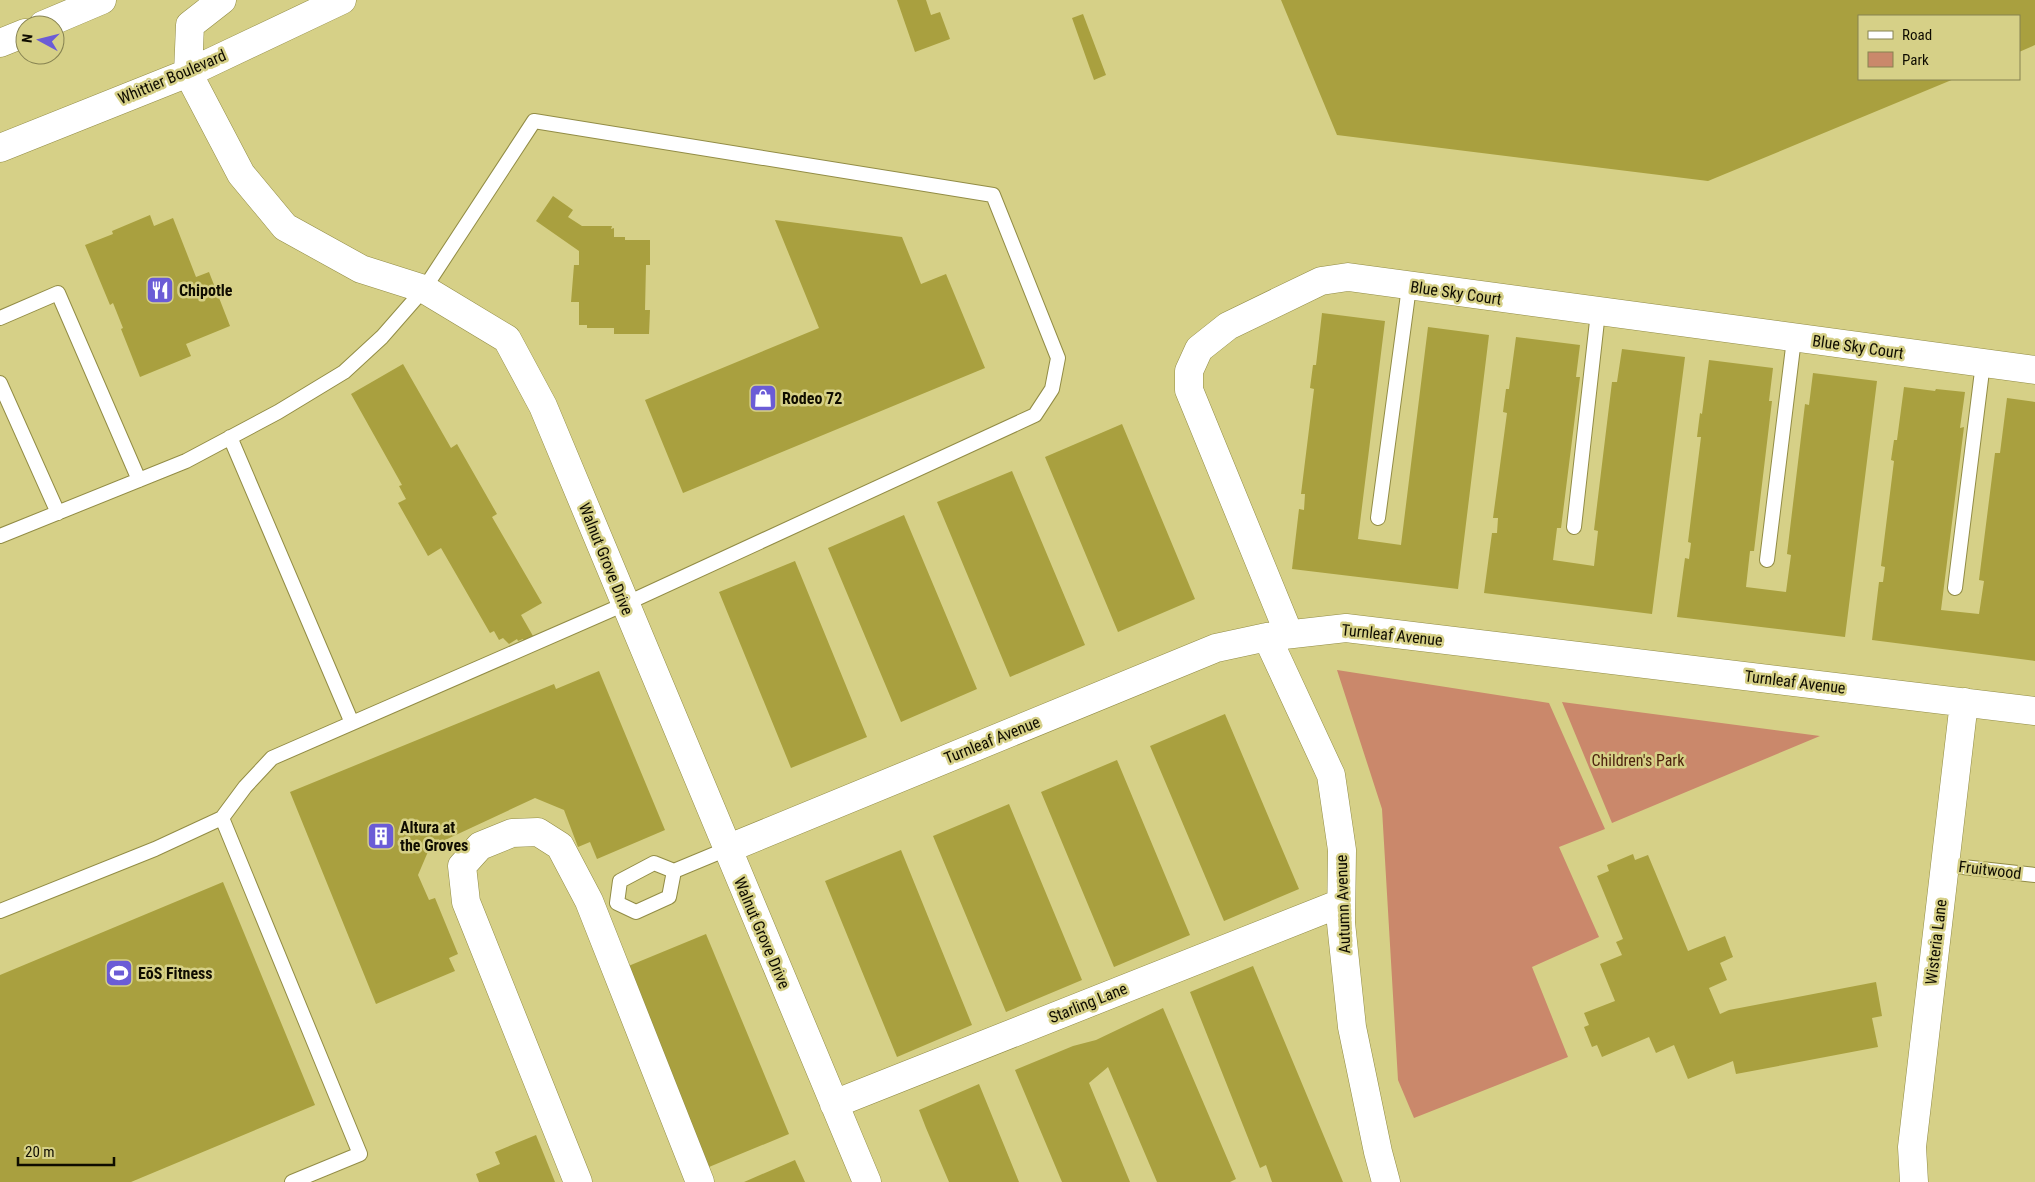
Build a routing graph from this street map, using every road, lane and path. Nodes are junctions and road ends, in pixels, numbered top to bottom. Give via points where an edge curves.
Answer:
1 (102, 0) edge
2 (222, 0) edge
3 (342, 0) edge
4 (65, 16) edge
5 (15, 37) edge
6 (0, 43) edge
7 (188, 73) junction
8 (0, 148) edge
9 (1409, 287) junction
10 (424, 289) junction
11 (1598, 312) junction
12 (0, 318) edge
13 (1794, 338) junction
14 (1983, 364) junction
15 (2035, 370) edge
16 (0, 383) edge
17 (230, 437) junction
18 (139, 480) junction
19 (58, 513) junction
20 (1378, 518) dead end
21 (1574, 526) dead end
22 (0, 536) edge
23 (1766, 560) dead end
24 (1955, 588) dead end
25 (625, 604) junction
26 (1278, 636) junction
27 (1964, 702) junction
28 (2035, 711) edge
29 (352, 723) junction
30 (222, 818) junction
31 (727, 849) junction
32 (1945, 864) junction
33 (674, 871) junction
34 (2035, 875) edge
35 (1341, 903) junction
36 (606, 909) junction
37 (0, 911) edge
38 (834, 1104) junction
39 (292, 1182) edge
40 (578, 1182) edge
41 (700, 1182) edge
42 (867, 1182) edge
43 (1386, 1182) edge
44 (1914, 1182) edge

1 - 4 street
2 - 7 street via 190,25
3 - 7 street, Whittier Boulevard
5 - 6 street
7 - 8 street, Whittier Boulevard
7 - 10 street, Walnut Grove Drive via 241,174 285,227 361,268
9 - 11 street, Blue Sky Court
9 - 20 lane
9 - 26 street, Blue Sky Court via 1348,277 1321,281 1228,326 1199,349 1189,371 1189,390
10 - 17 lane via 382,337 344,372
10 - 25 street, Walnut Grove Drive via 507,339 544,406
10 - 25 lane via 534,121 993,195 1058,358 1052,389 1034,415
11 - 13 street, Blue Sky Court
11 - 21 lane
12 - 18 lane via 58,293
13 - 14 street, Blue Sky Court
13 - 23 lane
14 - 15 street, Blue Sky Court
14 - 24 lane
16 - 19 lane
17 - 18 lane via 186,461
17 - 29 lane
18 - 19 lane
19 - 22 lane
25 - 29 lane
25 - 31 street, Walnut Grove Drive
26 - 27 street, Turnleaf Avenue via 1346,628
26 - 31 street, Turnleaf Avenue via 1216,648
26 - 35 street, Autumn Avenue via 1330,775 1342,850
27 - 28 street, Turnleaf Avenue
27 - 32 street, Wisteria Lane
29 - 30 lane via 272,758
30 - 37 lane via 155,849
30 - 39 lane via 360,1154
31 - 33 lane
31 - 38 street, Walnut Grove Drive
32 - 34 lane, Fruitwood
32 - 44 street, Wisteria Lane via 1912,1147
33 - 36 lane via 654,864 620,881
33 - 36 lane via 669,896 636,912
35 - 38 street, Starling Lane
35 - 43 street, Autumn Avenue via 1352,1026
36 - 40 street via 560,846 538,832 512,833 480,846 462,866 466,902
36 - 41 street
38 - 42 street, Walnut Grove Drive

